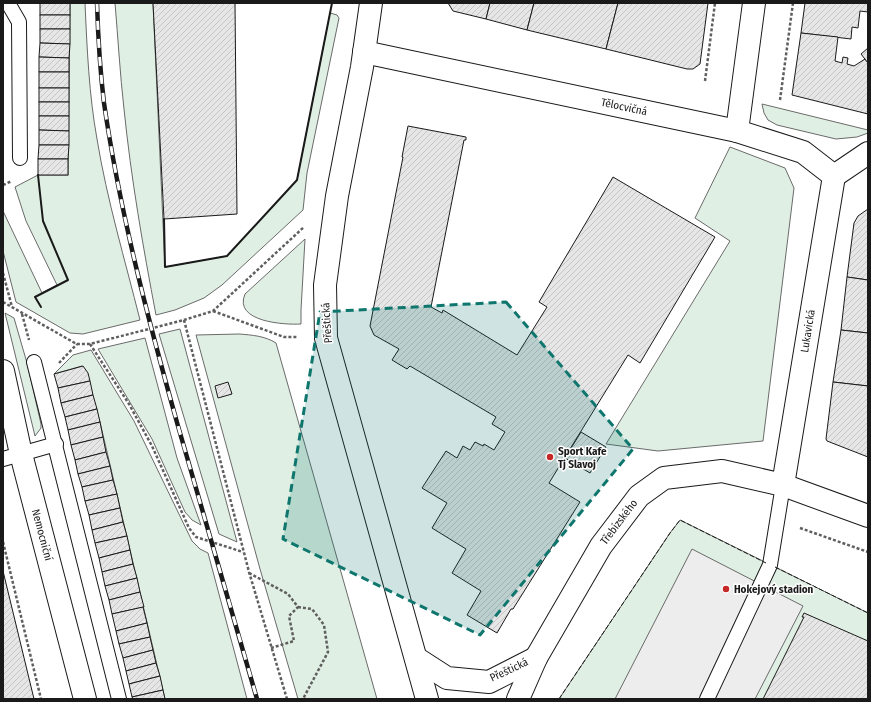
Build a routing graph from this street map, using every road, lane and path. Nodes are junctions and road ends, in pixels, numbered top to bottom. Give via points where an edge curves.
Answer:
1 (8, 3) edge
2 (372, 3) edge
3 (715, 3) edge
4 (754, 3) edge
5 (793, 3) edge
6 (364, 52) junction
7 (705, 81) dead end
8 (780, 100) dead end
9 (737, 132) junction
10 (868, 153) edge
11 (20, 158) dead end
12 (834, 176) junction
13 (304, 226) dead end
14 (3, 273) edge
15 (3, 302) edge
16 (12, 308) junction
17 (213, 311) junction
18 (184, 320) junction
19 (326, 338) junction
20 (90, 344) junction
21 (34, 362) dead end
22 (3, 371) edge
23 (56, 444) junction
24 (12, 456) edge
25 (783, 485) junction
26 (868, 516) edge
27 (778, 519) junction
28 (3, 542) edge
29 (244, 552) junction
30 (868, 552) edge
31 (249, 572) junction
32 (298, 607) junction
33 (271, 648) junction
34 (416, 658) junction
35 (536, 658) junction
36 (41, 699) edge
37 (85, 699) edge
38 (119, 699) edge
39 (287, 699) edge
40 (303, 699) edge
41 (427, 699) edge
42 (518, 699) edge
43 (707, 699) edge

1 - 11 lane via 19,22
2 - 6 street, Přeštická
3 - 7 path
4 - 9 street
5 - 8 path
6 - 9 street, Tělocvičná
6 - 19 street, Přeštická via 337,196 325,285
9 - 12 street, Tělocvičná via 802,152
10 - 12 street
12 - 25 street, Lukavická
13 - 17 path
14 - 16 path
15 - 16 path
16 - 20 path via 77,344
17 - 18 path
17 - 19 path via 284,336
18 - 20 path
18 - 29 path
19 - 34 street, Přeštická
20 - 29 path via 129,404 152,446 189,528 196,537
21 - 23 lane
22 - 24 street, Nemocniční
23 - 24 lane
23 - 38 lane
24 - 37 street, Nemocniční
25 - 26 street, Třebízského
25 - 27 lane
25 - 35 street, Třebízského via 722,471 664,478 639,496 600,546
27 - 30 path
27 - 43 lane via 770,565
28 - 36 path
29 - 31 path
31 - 32 path via 288,594
31 - 33 path
32 - 33 path via 289,616 294,641
32 - 40 path via 312,609 324,625 328,652
33 - 39 path
34 - 35 street, Přeštická via 447,678 489,682
34 - 41 street, Přeštická
35 - 42 street, Třebízského

